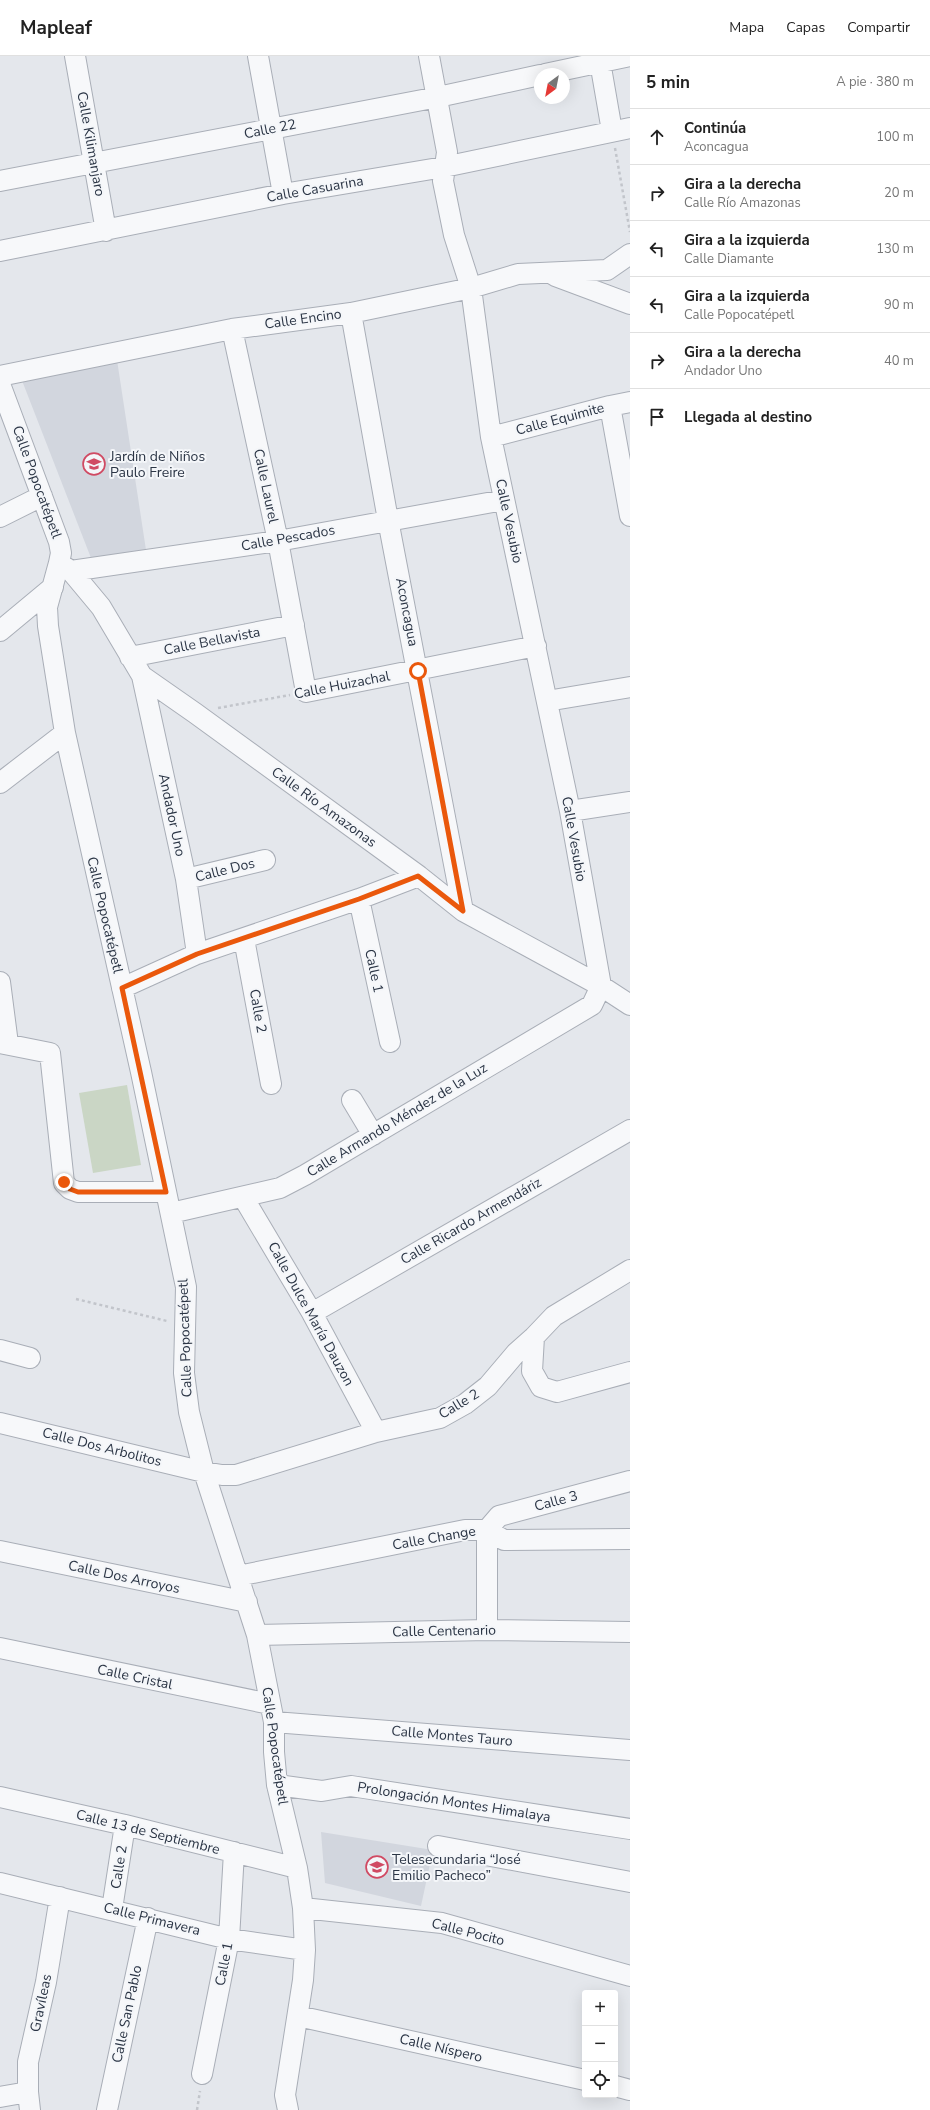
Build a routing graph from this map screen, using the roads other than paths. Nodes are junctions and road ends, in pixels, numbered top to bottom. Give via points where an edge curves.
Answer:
1 (75, 56) edge
2 (258, 56) edge
3 (429, 56) edge
4 (630, 56) edge
5 (599, 59) edge
6 (567, 68) edge
7 (534, 76) edge
8 (438, 98) junction
9 (271, 128) junction
10 (621, 130) edge
11 (95, 162) junction
12 (444, 168) junction
13 (0, 181) edge
14 (283, 194) junction
15 (106, 231) junction
16 (0, 251) edge
17 (630, 254) edge
18 (607, 270) junction
19 (545, 273) junction
20 (471, 288) junction
21 (601, 292) junction
22 (630, 304) edge
23 (351, 313) junction
24 (232, 329) junction
25 (0, 376) edge
26 (0, 384) edge
27 (630, 402) edge
28 (610, 406) junction
29 (5, 411) edge
30 (491, 438) junction
31 (42, 496) junction
32 (504, 500) junction
33 (630, 516) edge
34 (0, 517) edge
35 (388, 520) junction
36 (278, 541) junction
37 (65, 567) junction
38 (52, 587) junction
39 (294, 624) junction
40 (0, 631) edge
41 (536, 646) junction
42 (130, 657) junction
43 (418, 671) junction
44 (142, 676) junction
45 (630, 686) edge
46 (306, 692) joint
47 (547, 701) junction
48 (65, 733) junction
49 (0, 783) edge
50 (630, 802) edge
51 (570, 811) junction
52 (265, 860) dead end
53 (418, 876) junction
54 (186, 879) junction
55 (359, 899) junction
56 (463, 911) junction
57 (244, 939) junction
58 (197, 954) junction
59 (0, 982) edge
60 (601, 986) junction
61 (122, 988) junction
62 (630, 1005) edge
63 (390, 1042) dead end
64 (4, 1044) edge
65 (271, 1084) dead end
66 (352, 1100) dead end
67 (630, 1130) edge
68 (373, 1135) junction
69 (166, 1192) junction
70 (243, 1197) junction
71 (171, 1213) junction
72 (630, 1270) edge
73 (312, 1313) junction
74 (534, 1337) junction
75 (0, 1350) edge
76 (30, 1358) dead end
77 (630, 1372) edge
78 (0, 1423) edge
79 (376, 1432) junction
80 (204, 1472) junction
81 (630, 1481) edge
82 (487, 1530) junction
83 (630, 1538) edge
84 (0, 1551) edge
85 (238, 1576) junction
86 (247, 1602) junction
87 (487, 1630) junction
88 (630, 1632) edge
89 (257, 1635) junction
90 (0, 1648) edge
91 (272, 1713) junction
92 (630, 1750) edge
93 (278, 1785) junction
94 (0, 1797) edge
95 (125, 1825) junction
96 (630, 1829) edge
97 (438, 1846) dead end
98 (234, 1852) junction
99 (297, 1868) junction
100 (630, 1882) edge
101 (0, 1883) edge
102 (60, 1897) junction
103 (303, 1908) junction
104 (112, 1909) junction
105 (148, 1918) junction
106 (229, 1939) junction
107 (305, 1950) junction
108 (630, 1976) edge
109 (298, 2016) junction
110 (202, 2074) dead end
111 (582, 2079) edge
112 (618, 2087) edge
113 (630, 2090) edge
114 (0, 2098) edge
115 (29, 2101) edge
116 (107, 2110) edge
117 (288, 2110) edge

1 - 11 street, Calle Kilimanjaro
2 - 9 street
3 - 8 street, Calle Vesubio
4 - 5 street
5 - 6 street
5 - 10 street
7 - 8 street, Calle 22
8 - 9 street, Calle 22
8 - 12 street, Calle Vesubio via 446,152
9 - 11 street, Calle 22
9 - 14 street
10 - 12 street, Calle Casuarina
11 - 13 street, Calle 22
11 - 15 street, Calle Kilimanjaro
12 - 14 street, Calle Casuarina
12 - 20 street, Calle Vesubio via 443,181 451,220
14 - 15 street, Calle Casuarina
15 - 16 street, Calle Casuarina
17 - 18 street
18 - 19 street, Calle Encino
18 - 21 street
19 - 20 street, Calle Encino via 518,274
19 - 21 street
20 - 23 street, Calle Encino
20 - 30 street, Calle Vesubio
21 - 22 street
23 - 24 street, Calle Encino
23 - 35 street, Aconcagua
24 - 25 street, Calle Encino
24 - 36 street, Calle Laurel
26 - 29 street, Calle Popocatépetl
27 - 28 street, Calle Equimite
28 - 30 street, Calle Equimite
28 - 33 street
29 - 31 street, Calle Popocatépetl
30 - 32 street, Calle Vesubio
31 - 34 street
31 - 37 street, Calle Popocatépetl
32 - 35 street, Calle Pescados
32 - 41 street, Calle Vesubio
35 - 36 street, Calle Pescados
35 - 43 street, Aconcagua
36 - 37 street, Calle Pescados
36 - 39 street, Calle Laurel
37 - 38 street, Calle Popocatépetl
37 - 42 street, Calle Río Amazonas via 101,607
38 - 40 street
38 - 48 street, Calle Popocatépetl via 47,607 48,626
39 - 42 street, Calle Bellavista
39 - 46 street, Calle Laurel
41 - 43 street, Calle Huizachal
41 - 47 street, Calle Vesubio
42 - 44 street, Calle Río Amazonas
43 - 46 street, Calle Huizachal
43 - 56 street, Aconcagua
44 - 53 street, Calle Río Amazonas
44 - 54 street, Andador Uno
45 - 47 street
47 - 51 street, Calle Vesubio
48 - 49 street
48 - 61 street, Calle Popocatépetl
50 - 51 street
51 - 60 street, Calle Vesubio
52 - 54 street, Calle Dos
53 - 55 street
53 - 56 street, Calle Río Amazonas
54 - 58 street, Andador Uno
55 - 57 street
55 - 63 street, Calle 1
56 - 60 street, Calle Río Amazonas
57 - 58 street
57 - 65 street, Calle 2
58 - 61 street
59 - 64 street
60 - 62 street, Calle Río Amazonas
60 - 68 street, Calle Armando Méndez de la Luz via 592,1005
61 - 69 street, Calle Popocatépetl
64 - 69 street via 50,1053 64,1182 70,1189 78,1192
66 - 68 street
67 - 73 street, Calle Ricardo Armendáriz
68 - 70 street, Calle Armando Méndez de la Luz via 280,1188
69 - 71 street, Calle Popocatépetl
70 - 71 street, Calle Armando Méndez de la Luz
70 - 73 street, Calle Dulce María Dauzon
71 - 80 street, Calle Popocatépetl via 186,1287 184,1373 189,1412
72 - 74 street, Calle 2 via 554,1316
73 - 79 street, Calle Dulce María Dauzon
74 - 77 street via 532,1371 541,1387 557,1392
74 - 79 street, Calle 2 via 516,1353 488,1386 465,1404 440,1418
75 - 76 street
78 - 80 street, Calle Dos Arbolitos
79 - 80 street, Calle 2 via 236,1475
80 - 85 street, Calle Popocatépetl
81 - 82 street, Calle 3 via 499,1516
82 - 83 street, Calle Change via 504,1540
82 - 85 street, Calle Change via 465,1530
82 - 87 street
84 - 86 street, Calle Dos Arroyos
85 - 86 street, Calle Popocatépetl
86 - 89 street, Calle Popocatépetl
87 - 88 street, Calle Centenario
87 - 89 street, Calle Centenario
89 - 91 street, Calle Popocatépetl
90 - 91 street, Calle Cristal
91 - 92 street, Calle Montes Tauro
91 - 93 street, Calle Popocatépetl
93 - 96 street, Prolongación Montes Himalaya via 322,1791 351,1786
93 - 99 street, Calle Popocatépetl
94 - 95 street, Calle 13 de Septiembre
95 - 98 street, Calle 13 de Septiembre
95 - 104 street, Calle 2
97 - 100 street
98 - 99 street, Calle 13 de Septiembre
98 - 106 street, Calle 1
99 - 103 street, Calle Popocatépetl
101 - 102 street, Calle Primavera
102 - 104 street, Calle Primavera
102 - 115 street, Gravíleas via 46,1982 28,2062
103 - 107 street, Calle Popocatépetl
103 - 108 street, Calle Pocito via 442,1923
104 - 105 street, Calle Primavera
105 - 106 street, Calle Primavera
105 - 116 street, Calle San Pablo
106 - 107 street, Calle Primavera
106 - 110 street, Calle 1
107 - 109 street, Calle Popocatépetl
109 - 111 street, Calle Níspero
109 - 117 street, Calle Popocatépetl via 285,2095
112 - 113 street
114 - 115 street

